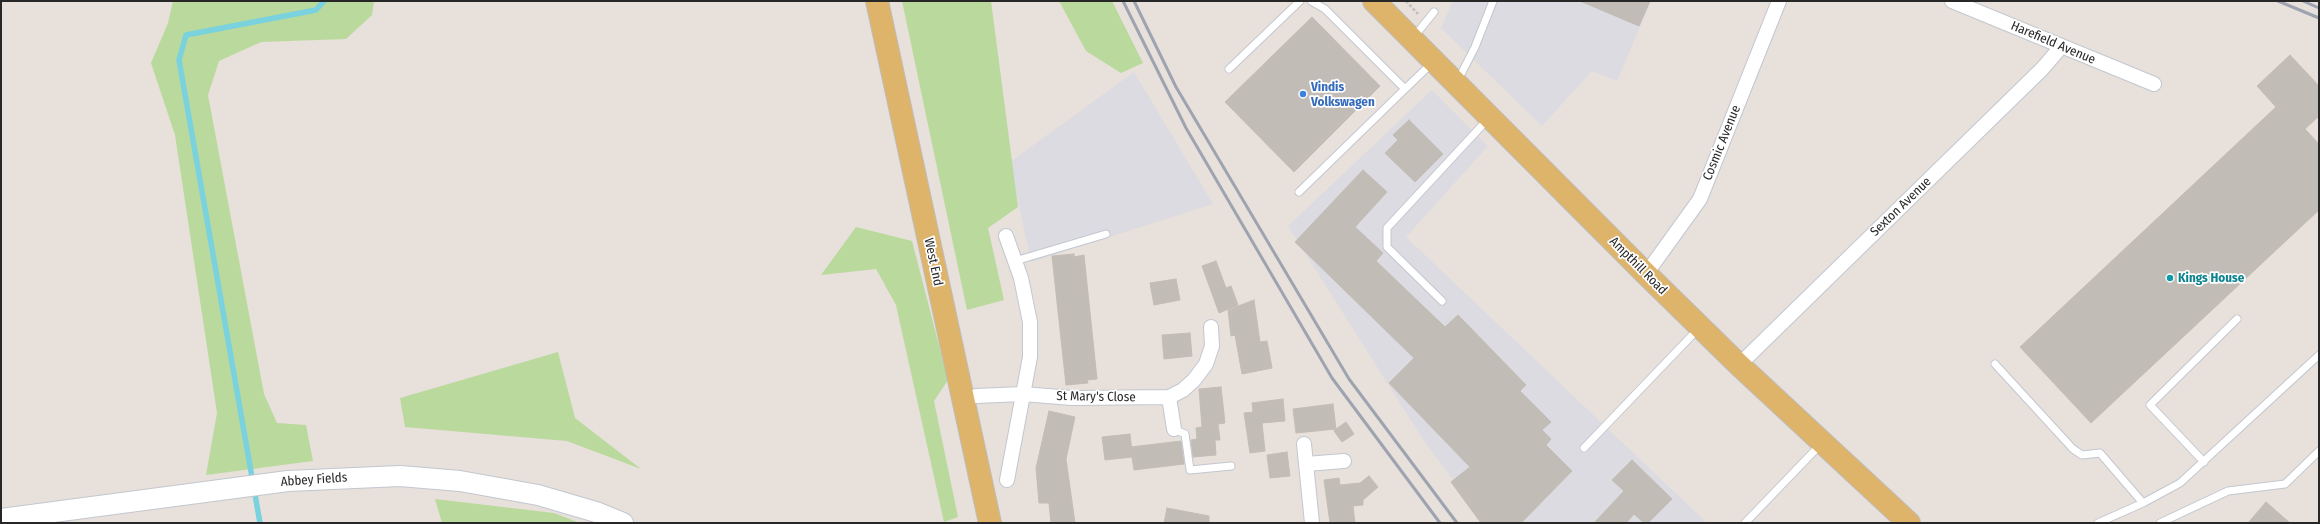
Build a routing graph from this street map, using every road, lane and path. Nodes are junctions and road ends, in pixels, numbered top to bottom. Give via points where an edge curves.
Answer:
1 (877, 1) edge
2 (1300, 1) edge
3 (1311, 1) edge
4 (1374, 1) edge
5 (1406, 1) edge
6 (1494, 1) edge
7 (1779, 1) edge
8 (1952, 1) edge
9 (1434, 12) dead end
10 (1425, 22) junction
11 (1411, 39) junction
12 (2061, 47) junction
13 (1433, 61) junction
14 (1229, 69) dead end
15 (1456, 84) junction
16 (2154, 84) dead end
17 (1405, 89) junction
18 (1490, 118) junction
19 (1300, 192) dead end
20 (1106, 234) dead end
21 (1006, 236) dead end
22 (1015, 261) junction
23 (1646, 274) junction
24 (1442, 301) dead end
25 (2237, 320) dead end
26 (1211, 327) dead end
27 (1700, 327) junction
28 (2319, 355) edge
29 (1739, 364) junction
30 (1995, 364) dead end
31 (1023, 394) junction
32 (1169, 397) junction
33 (962, 399) junction
34 (1174, 429) joint
35 (1822, 443) junction
36 (1304, 444) dead end
37 (1584, 448) dead end
38 (2319, 451) edge
39 (1344, 462) dead end
40 (2204, 462) junction
41 (1306, 464) junction
42 (1231, 466) dead end
43 (1007, 480) dead end
44 (2143, 503) junction
45 (1, 519) edge
46 (623, 523) edge
47 (990, 523) edge
48 (1312, 523) edge
49 (1745, 523) edge
50 (1908, 523) edge
51 (2098, 523) edge
52 (2160, 523) edge

1 - 33 main road, West End
2 - 14 lane
3 - 17 lane via 1325,9
4 - 11 main road, Ampthill Road
5 - 10 path
6 - 15 lane
7 - 23 street, Cosmic Avenue via 1700,199
8 - 12 street, Harefield Avenue
9 - 10 lane
10 - 11 lane
11 - 13 main road, Ampthill Road
12 - 16 street, Harefield Avenue
12 - 29 street, Sexton Avenue via 2042,69
13 - 15 main road, Ampthill Road
13 - 17 lane
15 - 18 main road, Ampthill Road
17 - 19 lane
18 - 23 main road, Ampthill Road
18 - 24 lane via 1387,228 1387,247
20 - 22 lane
21 - 22 street
22 - 31 street via 1030,322 1030,357
23 - 27 main road, Ampthill Road
25 - 40 lane via 2150,405
26 - 32 street, St Mary's Close via 1212,346 1206,364 1183,390
27 - 29 main road, Ampthill Road
27 - 37 lane
28 - 40 lane
29 - 35 main road, Ampthill Road
30 - 44 lane via 2073,449 2082,455 2100,453
31 - 32 street, St Mary's Close via 1072,398
31 - 33 street, St Mary's Close
31 - 43 street
32 - 34 street
33 - 47 main road, West End
34 - 42 lane via 1185,434 1190,470
35 - 49 lane
35 - 50 main road, Ampthill Road
36 - 41 street
38 - 52 lane via 2285,484 2228,492
39 - 41 street
40 - 44 lane via 2180,483
41 - 48 street
44 - 51 lane
45 - 46 street, Abbey Fields via 288,481 366,476 428,477 538,495 596,512

